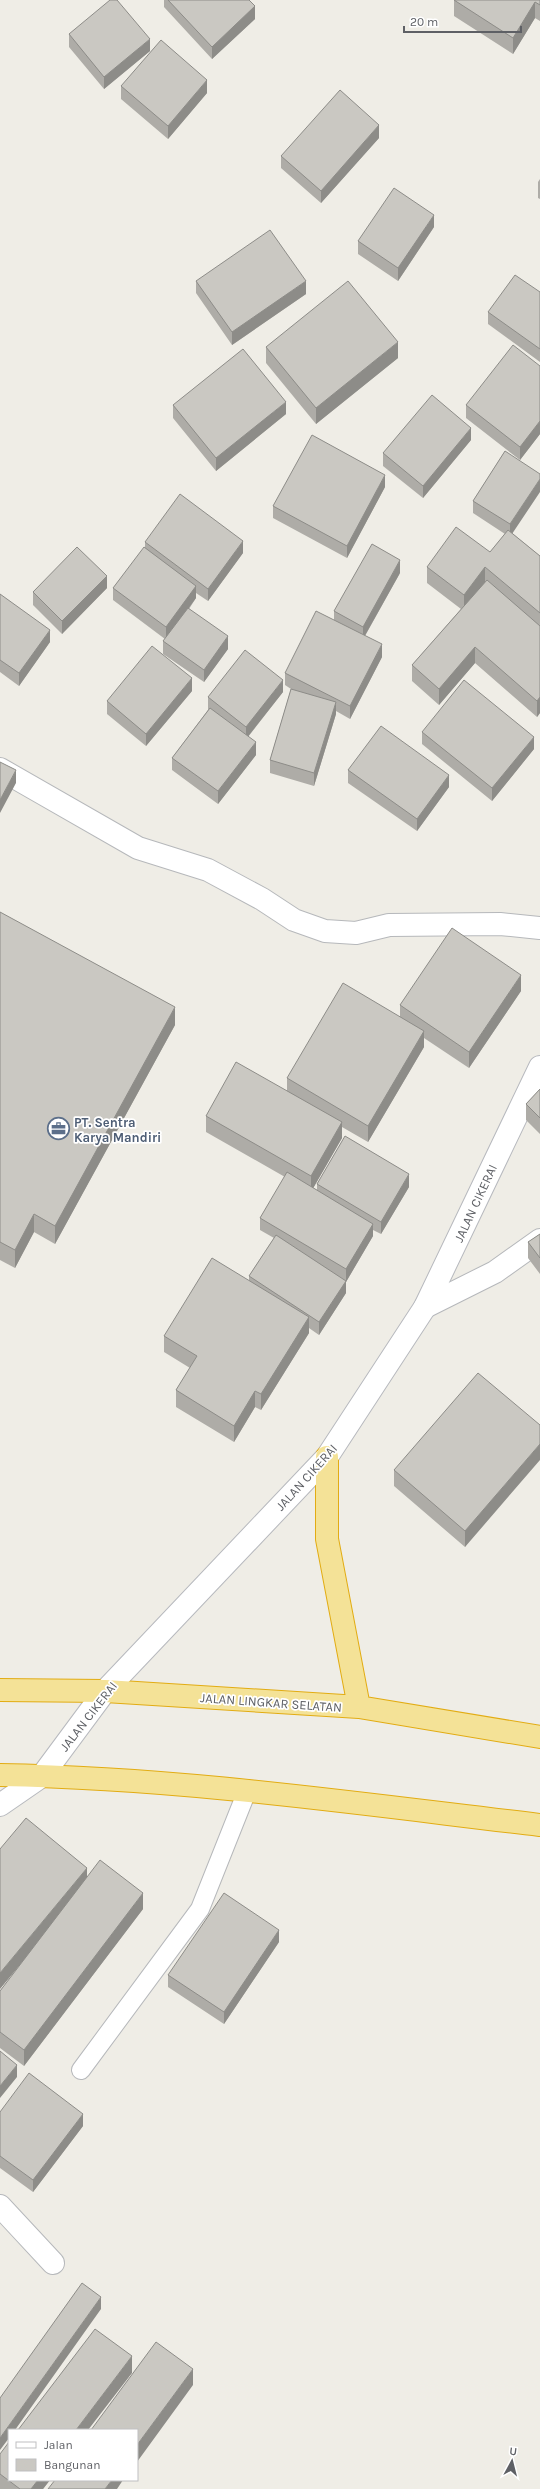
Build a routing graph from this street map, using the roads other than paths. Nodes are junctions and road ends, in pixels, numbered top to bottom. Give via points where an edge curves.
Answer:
1 (0, 769) edge
2 (540, 928) edge
3 (540, 1067) edge
4 (540, 1240) edge
5 (425, 1307) junction
6 (327, 1456) junction
7 (0, 1690) edge
8 (105, 1691) junction
9 (359, 1708) junction
10 (540, 1737) edge
11 (0, 1775) edge
12 (42, 1776) junction
13 (247, 1790) junction
14 (0, 1805) edge
15 (540, 1825) edge
16 (81, 2070) dead end
17 (0, 2206) edge
18 (53, 2264) dead end

1 - 2 street via 138,848 208,870 262,899 294,920 325,931 356,932 389,926 500,924
3 - 5 street, JALAN CIKERAI
4 - 5 street via 495,1272
5 - 6 street, JALAN CIKERAI
6 - 8 street, JALAN CIKERAI
6 - 9 highway via 327,1540
7 - 8 highway, JALAN LINGKAR SELATAN
8 - 9 highway, JALAN LINGKAR SELATAN
8 - 12 street, JALAN CIKERAI
9 - 10 highway, JALAN LINGKAR SELATAN
11 - 12 highway
12 - 13 highway
12 - 14 street, JALAN CIKERAI
13 - 15 highway
13 - 16 lane via 200,1909
17 - 18 street

